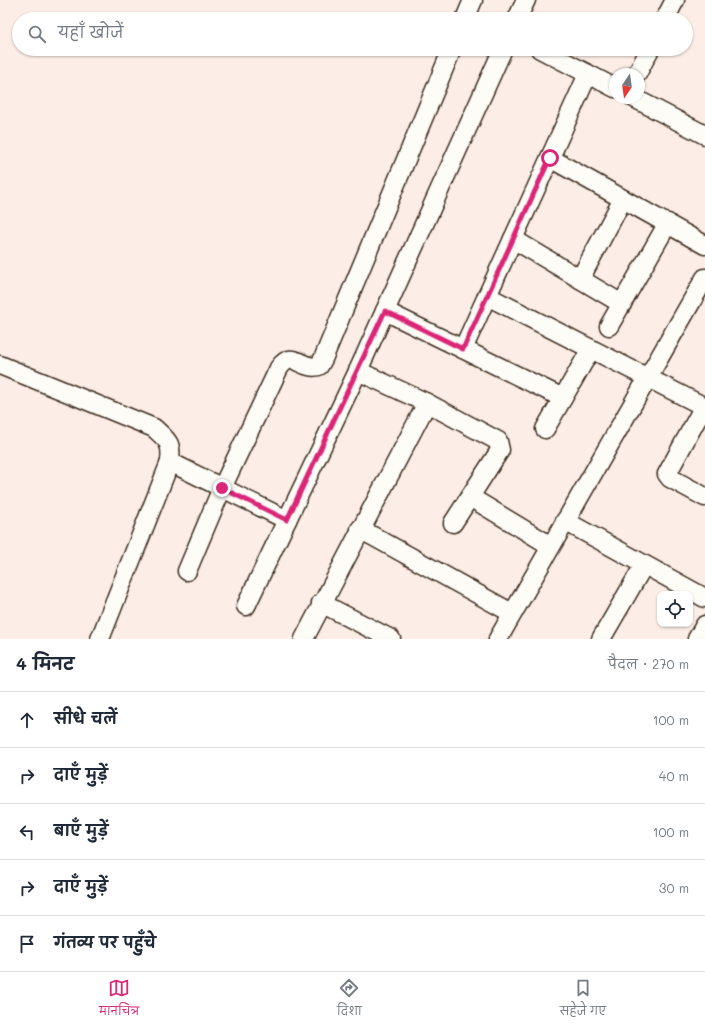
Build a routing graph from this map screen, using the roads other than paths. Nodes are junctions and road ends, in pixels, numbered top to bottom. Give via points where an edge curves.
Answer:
1 (473, 0) edge
2 (526, 0) edge
3 (675, 0) edge
4 (468, 12) edge
5 (520, 12) edge
6 (669, 12) edge
7 (449, 56) edge
8 (500, 56) edge
9 (553, 56) edge
10 (646, 56) edge
11 (640, 68) edge
12 (588, 74) junction
13 (609, 85) edge
14 (645, 104) edge
15 (705, 135) edge
16 (550, 158) junction
17 (623, 199) junction
18 (668, 224) junction
19 (513, 239) junction
20 (705, 245) edge
21 (580, 279) junction
22 (704, 281) edge
23 (487, 296) junction
24 (622, 304) junction
25 (385, 311) junction
26 (609, 326) dead end
27 (463, 349) junction
28 (591, 349) junction
29 (0, 364) edge
30 (358, 371) junction
31 (648, 378) junction
32 (563, 398) junction
33 (427, 403) junction
34 (704, 407) edge
35 (545, 429) dead end
36 (170, 462) junction
37 (222, 488) junction
38 (470, 497) junction
39 (705, 497) edge
40 (287, 520) junction
41 (566, 521) junction
42 (453, 523) dead end
43 (360, 529) junction
44 (551, 546) junction
45 (644, 565) junction
46 (187, 571) dead end
47 (705, 598) edge
48 (321, 604) junction
49 (246, 606) dead end
50 (512, 613) junction
51 (705, 625) edge
52 (100, 639) edge
53 (304, 639) edge
54 (391, 639) edge
55 (498, 639) edge
56 (601, 639) edge
57 (697, 639) edge

1 - 4 street
2 - 5 street
3 - 6 street
7 - 37 street via 323,359 319,366 314,368 290,359 284,361
8 - 25 street
9 - 12 street
10 - 11 street
12 - 13 street
12 - 16 street
14 - 15 street
16 - 17 street
16 - 19 street
17 - 18 street
17 - 21 street
18 - 20 street
18 - 24 street
19 - 21 street
19 - 23 street
21 - 24 street
22 - 31 street
23 - 27 street
23 - 28 street
24 - 26 street
25 - 27 street
25 - 30 street
27 - 32 street
28 - 31 street
28 - 32 street
29 - 36 street via 154,428 171,448
30 - 33 street
30 - 40 street
31 - 34 street
31 - 41 street
32 - 35 street
33 - 38 street via 498,441 500,445 500,450
33 - 43 street
34 - 39 street via 667,474
36 - 37 street
36 - 52 street
37 - 40 street
37 - 46 street
38 - 42 street
38 - 44 street
40 - 49 street
41 - 44 street
41 - 45 street
43 - 48 street
43 - 50 street
44 - 50 street
45 - 47 street
45 - 56 street
48 - 53 street
48 - 54 street
50 - 55 street
51 - 57 street

